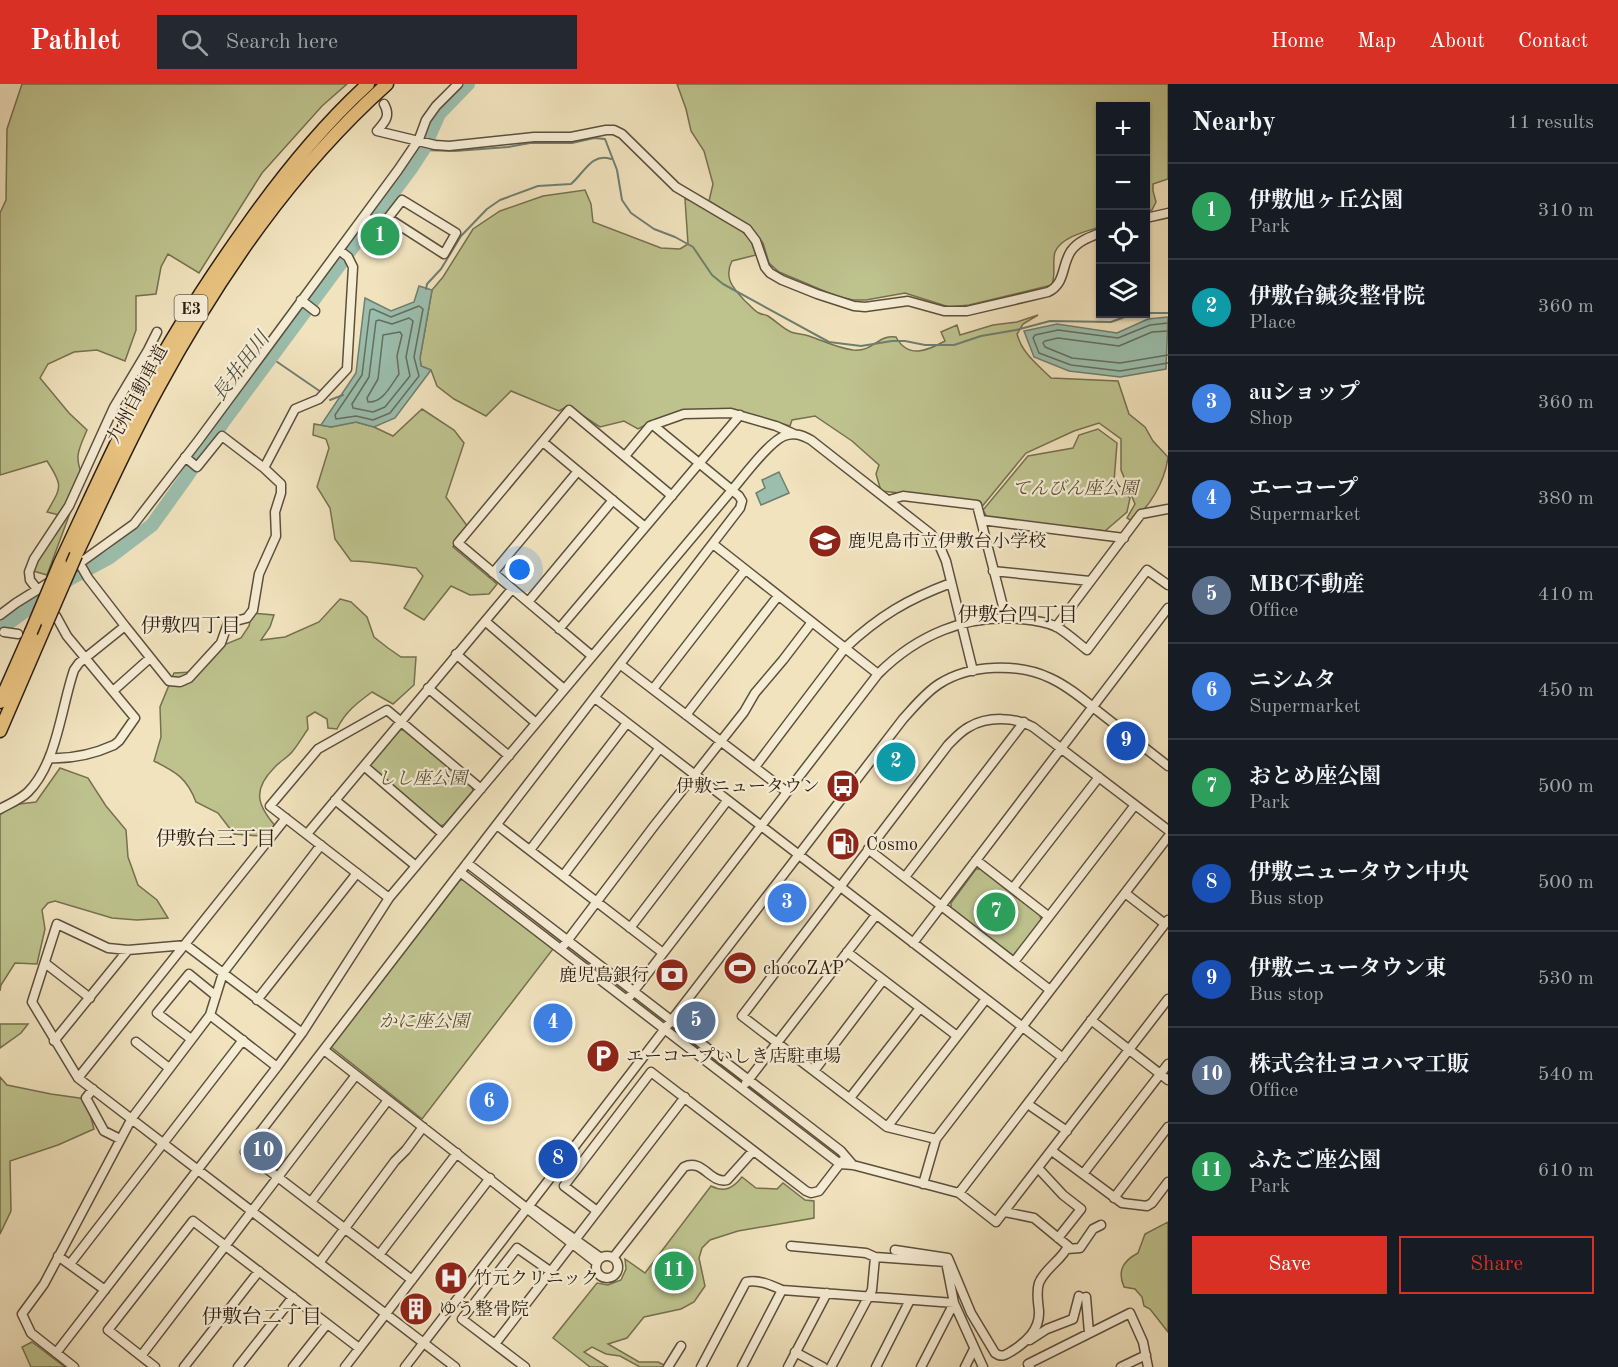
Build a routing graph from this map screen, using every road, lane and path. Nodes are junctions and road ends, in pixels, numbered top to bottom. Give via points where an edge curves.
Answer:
1 (368, 84) edge
2 (387, 84) edge
3 (458, 84) edge
4 (384, 104) dead end
5 (418, 140) junction
6 (1168, 213) edge
7 (1150, 217) edge
8 (388, 218) junction
9 (368, 219) junction
10 (1096, 235) edge
11 (343, 253) junction
12 (301, 300) junction
13 (315, 311) dead end
14 (157, 332) dead end
15 (740, 415) junction
16 (653, 425) junction
17 (794, 434) junction
18 (543, 442) junction
19 (625, 456) junction
20 (185, 457) junction
21 (699, 462) junction
22 (264, 468) junction
23 (578, 471) junction
24 (732, 490) junction
25 (672, 496) junction
26 (613, 500) junction
27 (889, 500) junction
28 (1168, 509) edge
29 (981, 520) junction
30 (645, 527) junction
31 (1124, 538) junction
32 (713, 544) junction
33 (79, 562) junction
34 (746, 570) junction
35 (993, 571) junction
36 (493, 573) junction
37 (1090, 581) junction
38 (951, 583) junction
39 (1168, 585) edge
40 (37, 589) junction
41 (512, 589) junction
42 (778, 596) junction
43 (528, 602) junction
44 (0, 603) edge
45 (1168, 608) edge
46 (1, 614) edge
47 (1006, 618) junction
48 (52, 619) junction
49 (484, 621) junction
50 (812, 622) junction
51 (961, 624) junction
52 (125, 626) junction
53 (1056, 627) junction
54 (559, 629) junction
55 (1, 633) edge
56 (18, 634) dead end
57 (845, 648) junction
58 (456, 654) junction
59 (592, 657) junction
60 (86, 658) junction
61 (150, 658) junction
62 (621, 665) junction
63 (973, 670) junction
64 (878, 674) junction
65 (428, 688) junction
66 (653, 689) junction
67 (564, 690) junction
68 (113, 691) junction
69 (595, 698) junction
70 (0, 702) edge
71 (1093, 708) junction
72 (686, 715) junction
73 (400, 722) junction
74 (1024, 722) junction
75 (537, 723) junction
76 (627, 723) junction
77 (0, 730) edge
78 (721, 741) junction
79 (659, 749) junction
80 (1061, 749) junction
81 (509, 756) junction
82 (49, 758) junction
83 (364, 766) junction
84 (1168, 766) edge
85 (754, 767) junction
86 (695, 775) junction
87 (1099, 777) junction
88 (481, 789) junction
89 (787, 792) junction
90 (335, 800) junction
91 (727, 801) junction
92 (1135, 805) junction
93 (0, 809) edge
94 (286, 818) junction
95 (497, 825) junction
96 (761, 826) junction
97 (1168, 830) edge
98 (307, 834) junction
99 (443, 834) junction
100 (1168, 837) edge
101 (321, 845) junction
102 (868, 849) junction
103 (530, 850) junction
104 (798, 855) junction
105 (976, 860) junction
106 (467, 863) junction
107 (416, 866) junction
108 (460, 872) junction
109 (357, 873) junction
110 (563, 876) junction
111 (905, 877) junction
112 (840, 887) junction
113 (1013, 888) junction
114 (1125, 894) junction
115 (389, 898) junction
116 (597, 902) junction
117 (941, 906) junction
118 (876, 915) junction
119 (1048, 916) junction
120 (1166, 922) edge
121 (630, 928) junction
122 (567, 941) junction
123 (913, 943) junction
124 (186, 945) junction
125 (562, 949) junction
126 (128, 950) junction
127 (847, 952) junction
128 (663, 953) junction
129 (1014, 962) junction
130 (45, 963) junction
131 (223, 973) junction
132 (883, 980) junction
133 (1050, 990) junction
134 (633, 992) junction
135 (216, 996) junction
136 (90, 999) junction
137 (986, 999) junction
138 (1168, 999) edge
139 (257, 1000) junction
140 (627, 1000) junction
141 (920, 1008) junction
142 (210, 1015) junction
143 (670, 1020) junction
144 (1091, 1020) junction
145 (1022, 1027) junction
146 (663, 1029) junction
147 (302, 1033) junction
148 (957, 1036) junction
149 (191, 1039) junction
150 (243, 1040) junction
151 (54, 1041) junction
152 (136, 1042) dead end
153 (778, 1043) junction
154 (324, 1050) junction
155 (1129, 1050) junction
156 (1063, 1058) junction
157 (1168, 1064) edge
158 (277, 1067) junction
159 (169, 1068) junction
160 (814, 1071) junction
161 (1160, 1074) junction
162 (356, 1075) junction
163 (78, 1078) junction
164 (749, 1080) junction
165 (1168, 1080) edge
166 (93, 1089) junction
167 (742, 1089) junction
168 (685, 1097) junction
169 (850, 1098) junction
170 (388, 1100) junction
171 (1032, 1107) dead end
172 (132, 1118) junction
173 (423, 1127) junction
174 (887, 1127) junction
175 (1168, 1127) edge
176 (1067, 1131) junction
177 (120, 1139) junction
178 (936, 1139) junction
179 (163, 1143) junction
180 (753, 1150) junction
181 (1052, 1151) junction
182 (457, 1153) junction
183 (846, 1156) junction
184 (840, 1164) junction
185 (853, 1165) junction
186 (1038, 1168) junction
187 (198, 1169) junction
188 (1083, 1174) junction
189 (278, 1177) junction
190 (490, 1178) junction
191 (1168, 1182) edge
192 (923, 1184) junction
193 (959, 1193) junction
194 (1114, 1197) junction
195 (311, 1202) junction
196 (528, 1208) junction
197 (252, 1211) junction
198 (597, 1211) junction
199 (1005, 1212) junction
200 (1101, 1225) dead end
201 (346, 1229) junction
202 (1058, 1238) junction
203 (573, 1241) junction
204 (226, 1246) junction
205 (791, 1246) dead end
206 (1067, 1249) junction
207 (895, 1250) dead end
208 (380, 1255) junction
209 (58, 1256) junction
210 (875, 1257) junction
211 (613, 1258) junction
212 (599, 1260) junction
213 (948, 1262) junction
214 (319, 1263) junction
215 (70, 1264) junction
216 (259, 1271) junction
217 (550, 1271) junction
218 (412, 1280) junction
219 (105, 1290) junction
220 (782, 1290) junction
221 (827, 1293) junction
222 (868, 1296) junction
223 (293, 1297) junction
224 (910, 1300) junction
225 (954, 1303) junction
226 (386, 1315) junction
227 (327, 1324) junction
228 (1089, 1333) junction
229 (423, 1343) junction
230 (495, 1344) junction
231 (1023, 1344) junction
232 (681, 1346) dead end
233 (359, 1348) junction
234 (974, 1349) junction
235 (795, 1352) junction
236 (56, 1353) junction
237 (1146, 1355) junction
238 (141, 1356) junction
239 (74, 1367) edge
240 (155, 1367) edge
241 (184, 1367) edge
242 (238, 1367) edge
243 (293, 1367) edge
244 (345, 1367) edge
245 (405, 1367) edge
246 (454, 1367) edge
247 (525, 1367) edge
248 (668, 1367) edge
249 (701, 1367) edge
250 (742, 1367) edge
251 (788, 1367) edge
252 (823, 1367) edge
253 (831, 1367) edge
254 (876, 1367) edge
255 (921, 1367) edge
256 (965, 1367) edge
257 (983, 1367) edge
258 (1030, 1367) edge
259 (1121, 1367) edge
260 (1149, 1367) edge

1 - 70 highway, 九州自動車道 / E3, bridge via 296,160 232,245 145,386 60,563
2 - 33 highway, 九州自動車道 / E3 via 306,166 209,302 157,390
3 - 5 street via 436,106
4 - 5 street via 387,119 377,131
5 - 9 street
5 - 10 street via 449,146 614,130 676,187 747,229 770,273 854,306 908,301 967,311 1048,292 1060,282 1072,250
6 - 7 street
8 - 8 street via 444,254 456,233 402,200
8 - 9 street via 379,226
9 - 11 street
11 - 12 street
11 - 22 street via 353,267 347,369 319,399 295,409
12 - 13 street
12 - 20 street
14 - 40 street via 114,407 69,506 34,559 29,572
15 - 16 street via 684,414
15 - 17 street
15 - 21 street
16 - 19 street
16 - 21 street
17 - 24 street via 775,441
17 - 27 street via 811,440
18 - 19 street via 569,410
18 - 23 street
18 - 36 street via 458,543
19 - 25 street
20 - 22 street via 197,467 222,436
20 - 33 street via 134,524
21 - 24 street
21 - 25 street
22 - 61 street via 281,484 281,493 275,512 276,536 259,574 253,610 247,618 228,623 221,643 189,678 169,681
23 - 26 street
23 - 36 street
24 - 32 street via 742,501 740,508
24 - 59 street
25 - 30 street
26 - 30 street
26 - 43 street
27 - 29 street via 903,496 977,505
27 - 38 street via 931,534 940,547
28 - 31 street via 1142,514
29 - 31 street
29 - 35 street
30 - 54 street
31 - 37 street
32 - 34 street
32 - 62 street
33 - 40 street
33 - 48 highway, 九州自動車道 / E3, bridge
33 - 52 street
34 - 42 street
34 - 66 street
35 - 37 street
35 - 47 street
36 - 41 street
37 - 53 street
38 - 51 street
38 - 57 street via 899,605
39 - 53 street via 1148,570 1087,650
40 - 46 street
41 - 43 street
41 - 49 street
42 - 50 street
42 - 72 street
43 - 54 street
44 - 46 street
45 - 71 street
47 - 51 street
47 - 53 street
48 - 60 street
48 - 77 highway, 九州自動車道 / E3
49 - 58 street
49 - 67 street
50 - 57 street
50 - 78 street
51 - 63 street
51 - 64 street via 920,640
52 - 60 street
52 - 61 street
54 - 59 street
55 - 56 street
57 - 64 street
57 - 85 street
58 - 65 street
58 - 75 street
59 - 67 street
60 - 68 street
60 - 82 street via 74,670
61 - 68 street
62 - 66 street
62 - 69 street
63 - 71 street via 1030,671 1050,678
63 - 104 street via 940,684 917,703
64 - 89 street
65 - 73 street
65 - 81 street
66 - 72 street
67 - 75 street
68 - 82 street via 135,718 119,741 76,756
69 - 76 street
69 - 95 street
71 - 80 street
71 - 84 street
72 - 78 street
73 - 83 street
73 - 88 street
73 - 94 street via 387,710 318,749 270,806
74 - 80 street
74 - 102 street via 993,720 970,726 959,734
74 - 111 street
75 - 81 street
76 - 79 street
76 - 103 street
78 - 85 street
78 - 86 street
79 - 86 street
79 - 110 street
80 - 87 street
80 - 105 street
81 - 88 street
82 - 93 street via 41,777 27,794
83 - 90 street
83 - 99 street
85 - 89 street
86 - 91 street
86 - 116 street
87 - 92 street
87 - 113 street
88 - 99 street
89 - 96 street
90 - 98 street
90 - 107 street
91 - 96 street
91 - 121 street
92 - 97 street
92 - 119 street
94 - 98 street
94 - 124 street
95 - 103 street
95 - 106 street
96 - 104 street
96 - 128 street
98 - 101 street
99 - 107 street
100 - 114 street
101 - 109 street
101 - 131 street
102 - 111 street
102 - 112 street
103 - 110 street
104 - 112 street
104 - 143 street
105 - 113 street
105 - 117 street
106 - 108 street
106 - 122 street
107 - 115 street
108 - 125 street
108 - 154 street
109 - 115 street
109 - 139 street
110 - 116 street
111 - 117 street
112 - 118 street
112 - 153 street via 742,1016
113 - 119 street
114 - 120 street
114 - 133 street
115 - 147 street
116 - 121 street
116 - 122 street
117 - 123 street
117 - 129 street
118 - 123 street
118 - 127 street
119 - 129 street
120 - 144 street
121 - 128 street
122 - 125 street
122 - 134 street
123 - 137 street
124 - 126 street
124 - 131 street
124 - 163 street
125 - 140 street
126 - 130 street via 108,948 57,924
126 - 136 street
127 - 132 street
127 - 153 street
128 - 134 street
129 - 133 street
130 - 136 street
130 - 151 street via 32,1002
131 - 135 street
131 - 139 street
132 - 141 street
132 - 160 street
133 - 145 street
134 - 140 street
134 - 143 street
135 - 142 street
135 - 149 street via 189,974 157,1013
136 - 151 street
137 - 145 street
137 - 148 street
138 - 155 street
139 - 147 street
140 - 146 street
141 - 148 street
141 - 169 street
142 - 149 street
142 - 150 street
143 - 146 street
143 - 164 street
144 - 155 street
144 - 156 street
145 - 156 street
145 - 178 street
146 - 167 street
146 - 196 street
147 - 158 street
148 - 174 street
149 - 159 street
150 - 158 street
150 - 179 street
151 - 163 street
152 - 159 street
153 - 160 street
153 - 164 street
154 - 162 street
154 - 189 street via 245,1152
155 - 161 street
155 - 176 street
156 - 193 street
157 - 161 street
158 - 187 street
159 - 172 street
160 - 169 street
161 - 165 street
161 - 188 street
162 - 170 street
162 - 189 street
163 - 166 street
164 - 167 street
164 - 183 street
166 - 172 street
166 - 177 street via 86,1098 104,1131
167 - 184 street
168 - 180 street
168 - 198 street
168 - 198 street via 651,1072 564,1186
169 - 174 street
170 - 173 street
170 - 195 street
171 - 176 street
172 - 177 street
172 - 179 street
173 - 182 street
173 - 201 street
174 - 178 street
175 - 194 street
176 - 181 street
177 - 209 street
178 - 192 street
179 - 187 street
179 - 215 street
180 - 184 street via 811,1193 819,1191
180 - 211 street via 727,1180 719,1181 698,1165 684,1167
181 - 186 street
181 - 188 street
182 - 190 street
182 - 208 street
183 - 184 street
183 - 185 street
184 - 185 street
185 - 192 street
186 - 199 street
186 - 202 street via 1081,1209
187 - 197 street
187 - 219 street
188 - 194 street
189 - 195 street
189 - 197 street
190 - 196 street
190 - 218 street
191 - 194 street via 1148,1206 1122,1203
192 - 193 street
193 - 199 street via 996,1222
195 - 201 street
196 - 203 street via 539,1212
196 - 229 street
197 - 204 street
197 - 214 street
198 - 203 street
199 - 202 street via 1034,1218
200 - 206 street via 1093,1229 1080,1248
201 - 208 street
201 - 214 street
202 - 206 street
203 - 212 street
203 - 217 street
204 - 216 street
204 - 238 street
204 - 238 street via 193,1221 157,1266 108,1330
205 - 210 street via 866,1252
206 - 231 street via 1040,1281 1038,1323
207 - 213 street via 941,1256 948,1258
208 - 218 street
209 - 215 street
209 - 236 street via 22,1314 31,1333
210 - 213 street
210 - 222 street
211 - 212 street
211 - 212 street via 617,1269 610,1277 600,1275 596,1269
213 - 225 street
213 - 231 street via 995,1353 1004,1356
214 - 226 street
215 - 219 street
216 - 223 street
216 - 241 street
217 - 230 street
217 - 230 street via 517,1248 462,1319
218 - 226 street
219 - 236 street
220 - 221 street
220 - 249 street via 769,1284 746,1282
220 - 250 street
221 - 222 street
221 - 235 street
222 - 224 street
222 - 253 street
223 - 227 street
223 - 242 street
224 - 225 street
224 - 254 street
225 - 234 street
225 - 255 street
226 - 229 street
226 - 233 street
227 - 233 street
227 - 243 street
228 - 231 street via 1083,1297 1073,1319
228 - 237 street via 1130,1313
228 - 258 street via 1028,1364
229 - 245 street
229 - 246 street
230 - 247 street
232 - 248 street
233 - 244 street
234 - 256 street
234 - 257 street
235 - 251 street
235 - 252 street
236 - 239 street
237 - 259 street
237 - 260 street
238 - 240 street

